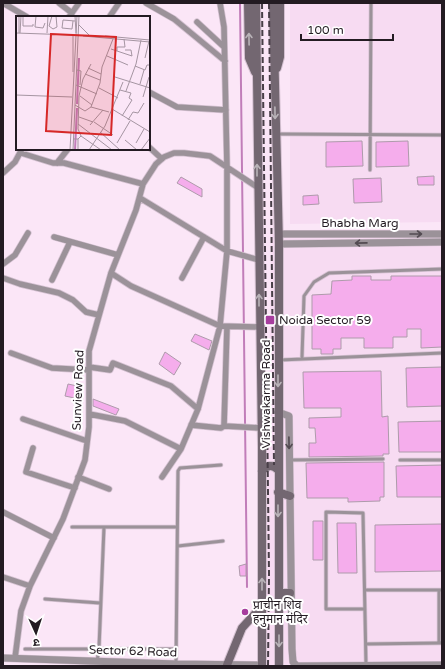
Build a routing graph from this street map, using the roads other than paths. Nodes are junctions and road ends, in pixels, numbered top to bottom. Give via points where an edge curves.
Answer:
1 (3, 3) edge
2 (59, 3) edge
3 (79, 3) edge
4 (119, 3) edge
5 (146, 3) edge
6 (220, 3) edge
7 (248, 3) edge
8 (256, 3) edge
9 (273, 3) edge
10 (280, 3) edge
11 (371, 3) edge
12 (157, 6) edge
13 (70, 15) edge
14 (25, 16) edge
15 (110, 16) edge
16 (197, 22) dead end
17 (224, 47) junction
18 (225, 61) junction
19 (256, 74) junction
20 (275, 74) junction
21 (150, 93) edge
22 (226, 110) junction
23 (276, 134) junction
24 (371, 134) junction
25 (442, 135) edge
26 (150, 148) edge
27 (67, 150) edge
28 (21, 151) edge
29 (162, 159) junction
30 (57, 164) junction
31 (227, 166) junction
32 (370, 170) dead end
33 (3, 173) edge
34 (143, 184) junction
35 (257, 187) junction
36 (140, 198) junction
37 (28, 233) dead end
38 (279, 234) junction
39 (304, 234) junction
40 (442, 234) edge
41 (54, 237) dead end
42 (204, 237) junction
43 (70, 242) junction
44 (442, 242) edge
45 (279, 244) junction
46 (305, 244) junction
47 (227, 251) junction
48 (118, 255) junction
49 (259, 260) junction
50 (3, 264) edge
51 (442, 269) edge
52 (111, 273) junction
53 (3, 278) edge
54 (182, 278) dead end
55 (52, 280) dead end
56 (99, 314) junction
57 (220, 326) junction
58 (227, 326) junction
59 (259, 327) junction
60 (11, 353) dead end
61 (442, 353) edge
62 (302, 357) junction
63 (278, 360) junction
64 (89, 369) junction
65 (198, 408) junction
66 (278, 412) junction
67 (89, 414) junction
68 (23, 419) dead end
69 (191, 426) junction
70 (224, 426) junction
71 (261, 428) junction
72 (87, 441) junction
73 (33, 448) dead end
74 (181, 449) junction
75 (262, 451) junction
76 (278, 452) junction
77 (383, 459) dead end
78 (290, 460) junction
79 (400, 460) dead end
80 (442, 460) edge
81 (221, 465) dead end
82 (278, 470) junction
83 (262, 471) junction
84 (78, 477) junction
85 (162, 477) dead end
86 (75, 488) junction
87 (109, 489) dead end
88 (278, 492) junction
89 (290, 496) junction
90 (3, 512) edge
91 (72, 526) dead end
92 (104, 527) junction
93 (177, 528) junction
94 (54, 538) junction
95 (223, 541) dead end
96 (178, 546) junction
97 (3, 577) edge
98 (30, 586) junction
99 (365, 590) junction
100 (441, 590) edge
101 (279, 593) junction
102 (290, 593) junction
103 (46, 599) dead end
104 (100, 603) junction
105 (262, 606) junction
106 (365, 609) junction
107 (441, 642) edge
108 (366, 644) junction
109 (99, 648) junction
110 (25, 649) dead end
111 (176, 649) junction
112 (4, 658) edge
113 (15, 658) junction
114 (97, 662) junction
115 (176, 664) junction
116 (442, 664) edge
117 (227, 665) junction
118 (262, 665) edge
119 (366, 665) junction
120 (398, 665) edge
121 (6, 666) edge
122 (279, 666) edge
123 (297, 666) edge

1 - 14 street
2 - 13 street
3 - 13 street
4 - 15 street
5 - 12 street
6 - 17 street
19 -> 7 main road via 249,58
8 - 19 main road, Vishwakarma Road
9 - 20 main road
10 - 20 main road via 280,57
11 - 24 lane
12 - 18 street
16 - 17 street
17 - 18 street
18 - 22 street
35 -> 19 main road, Vishwakarma Road
20 -> 23 main road, Vishwakarma Road
21 - 22 street via 177,107
22 - 31 street
23 - 24 lane
23 - 38 main road, Vishwakarma Road
24 - 25 lane
24 - 32 lane
26 - 29 street
27 - 30 street
28 - 30 street
28 - 33 street via 15,162
29 - 31 street via 174,153 184,152 210,156
29 - 34 street, Sunview Road
30 - 34 street via 64,163
31 - 35 street
31 - 47 street
34 - 36 street, Sunview Road
35 - 49 main road, Vishwakarma Road
36 - 42 street
36 - 48 street, Sunview Road
37 - 50 street via 15,256
38 - 39 street, Bhabha Marg
38 - 45 main road, Vishwakarma Road
39 -> 40 street, Bhabha Marg
39 - 46 street
41 - 43 street
42 - 47 street
42 - 54 street
43 - 48 street
43 - 55 street
44 -> 46 street, Bhabha Marg
45 - 46 street, Bhabha Marg
45 - 63 main road, Vishwakarma Road
47 - 49 street
47 - 57 street
48 - 52 street, Sunview Road
59 -> 49 main road, Vishwakarma Road
51 - 62 lane via 329,273 314,282 304,296
52 - 56 street, Sunview Road
52 - 57 street via 131,286
53 - 56 street via 59,293 73,300 86,312
56 - 64 street, Sunview Road via 89,351
57 - 58 street
57 - 65 street
58 - 59 street
58 - 70 street
59 - 71 main road, Vishwakarma Road
60 - 64 street via 52,368
61 - 62 lane
62 - 63 lane via 302,360
63 -> 66 main road, Vishwakarma Road
64 - 65 street via 110,370 113,363 171,386
64 - 67 street, Sunview Road
65 - 69 street
66 - 76 main road, Vishwakarma Road
66 -> 78 street via 289,416
67 - 72 street, Sunview Road
67 - 74 street via 125,421
68 - 72 street
69 - 70 street
69 - 74 street
70 - 71 street
71 - 75 main road, Vishwakarma Road
72 - 84 street, Sunview Road via 85,460
73 - 86 street via 26,472
74 - 85 street
75 - 76 main road via 270,455
75 - 83 main road, Vishwakarma Road
76 - 82 main road, Vishwakarma Road
77 - 78 lane
78 - 89 street
79 - 80 lane
81 - 93 lane via 179,468
82 - 83 main road via 270,466
82 - 88 main road, Vishwakarma Road
105 -> 83 main road, Vishwakarma Road
84 - 86 street, Sunview Road
84 - 87 street
86 - 94 street, Sunview Road
88 - 89 main road
88 -> 101 main road, Vishwakarma Road
89 - 102 street
90 - 94 street
91 - 92 lane
92 - 93 lane
92 - 104 lane
93 - 96 lane
94 - 98 street, Sunview Road
95 - 96 lane
96 - 111 lane
97 - 98 street
98 - 113 street, Sunview Road via 21,611
99 - 100 lane
99 - 106 lane
99 - 106 lane via 363,513 326,512 326,609
100 - 107 lane
101 - 102 main road
101 -> 122 main road, Vishwakarma Road
102 - 123 street via 293,662
103 - 104 lane
104 - 109 lane
105 - 117 main road via 242,628
105 - 118 main road, Vishwakarma Road
106 - 108 lane
107 - 108 lane
108 - 119 lane
109 - 110 lane
109 - 111 lane
109 - 114 lane
111 - 115 lane
112 - 113 street, Sector 62 Road
112 - 121 street
113 - 114 street, Sector 62 Road
114 - 115 street, Sector 62 Road
115 - 117 street, Sector 62 Road
116 - 120 street
117 - 118 street, Sector 62 Road
119 - 120 street
119 - 123 street

